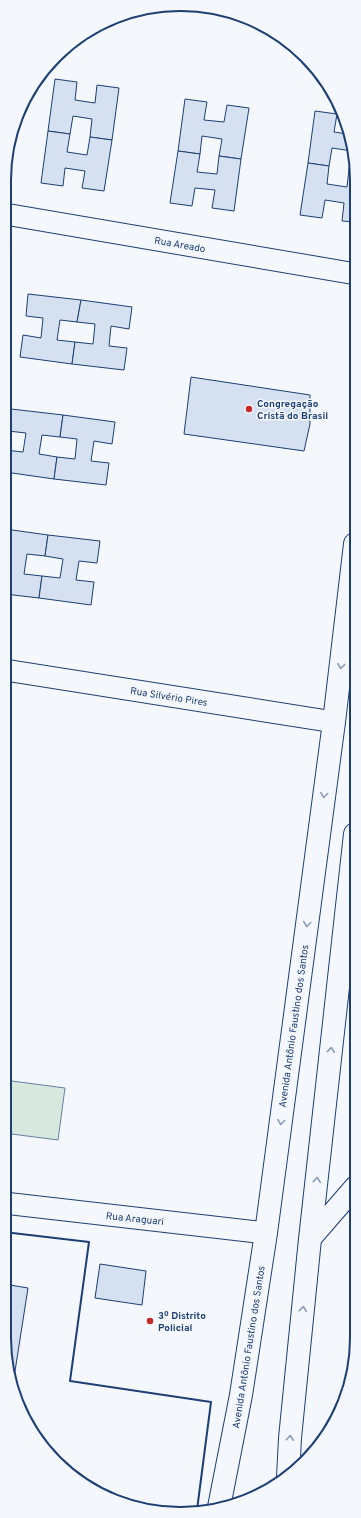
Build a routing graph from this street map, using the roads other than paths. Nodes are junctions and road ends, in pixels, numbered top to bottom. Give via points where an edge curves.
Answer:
1 (11, 215) edge
2 (350, 273) edge
3 (350, 593) edge
4 (11, 671) edge
5 (334, 722) junction
6 (350, 887) edge
7 (350, 1194) edge
8 (11, 1204) edge
9 (266, 1233) junction
10 (310, 1239) junction
11 (288, 1468) edge
12 (220, 1502) edge

1 - 2 street, Rua Areado
3 -> 5 main road, Avenida Antônio Faustino dos Santos
4 - 5 street, Rua Silvério Pires
5 -> 9 main road, Avenida Antônio Faustino dos Santos
10 -> 6 main road
7 - 10 street
8 - 9 street, Rua Araguari
9 - 12 main road, Avenida Antônio Faustino dos Santos via 241,1395
11 -> 10 main road

